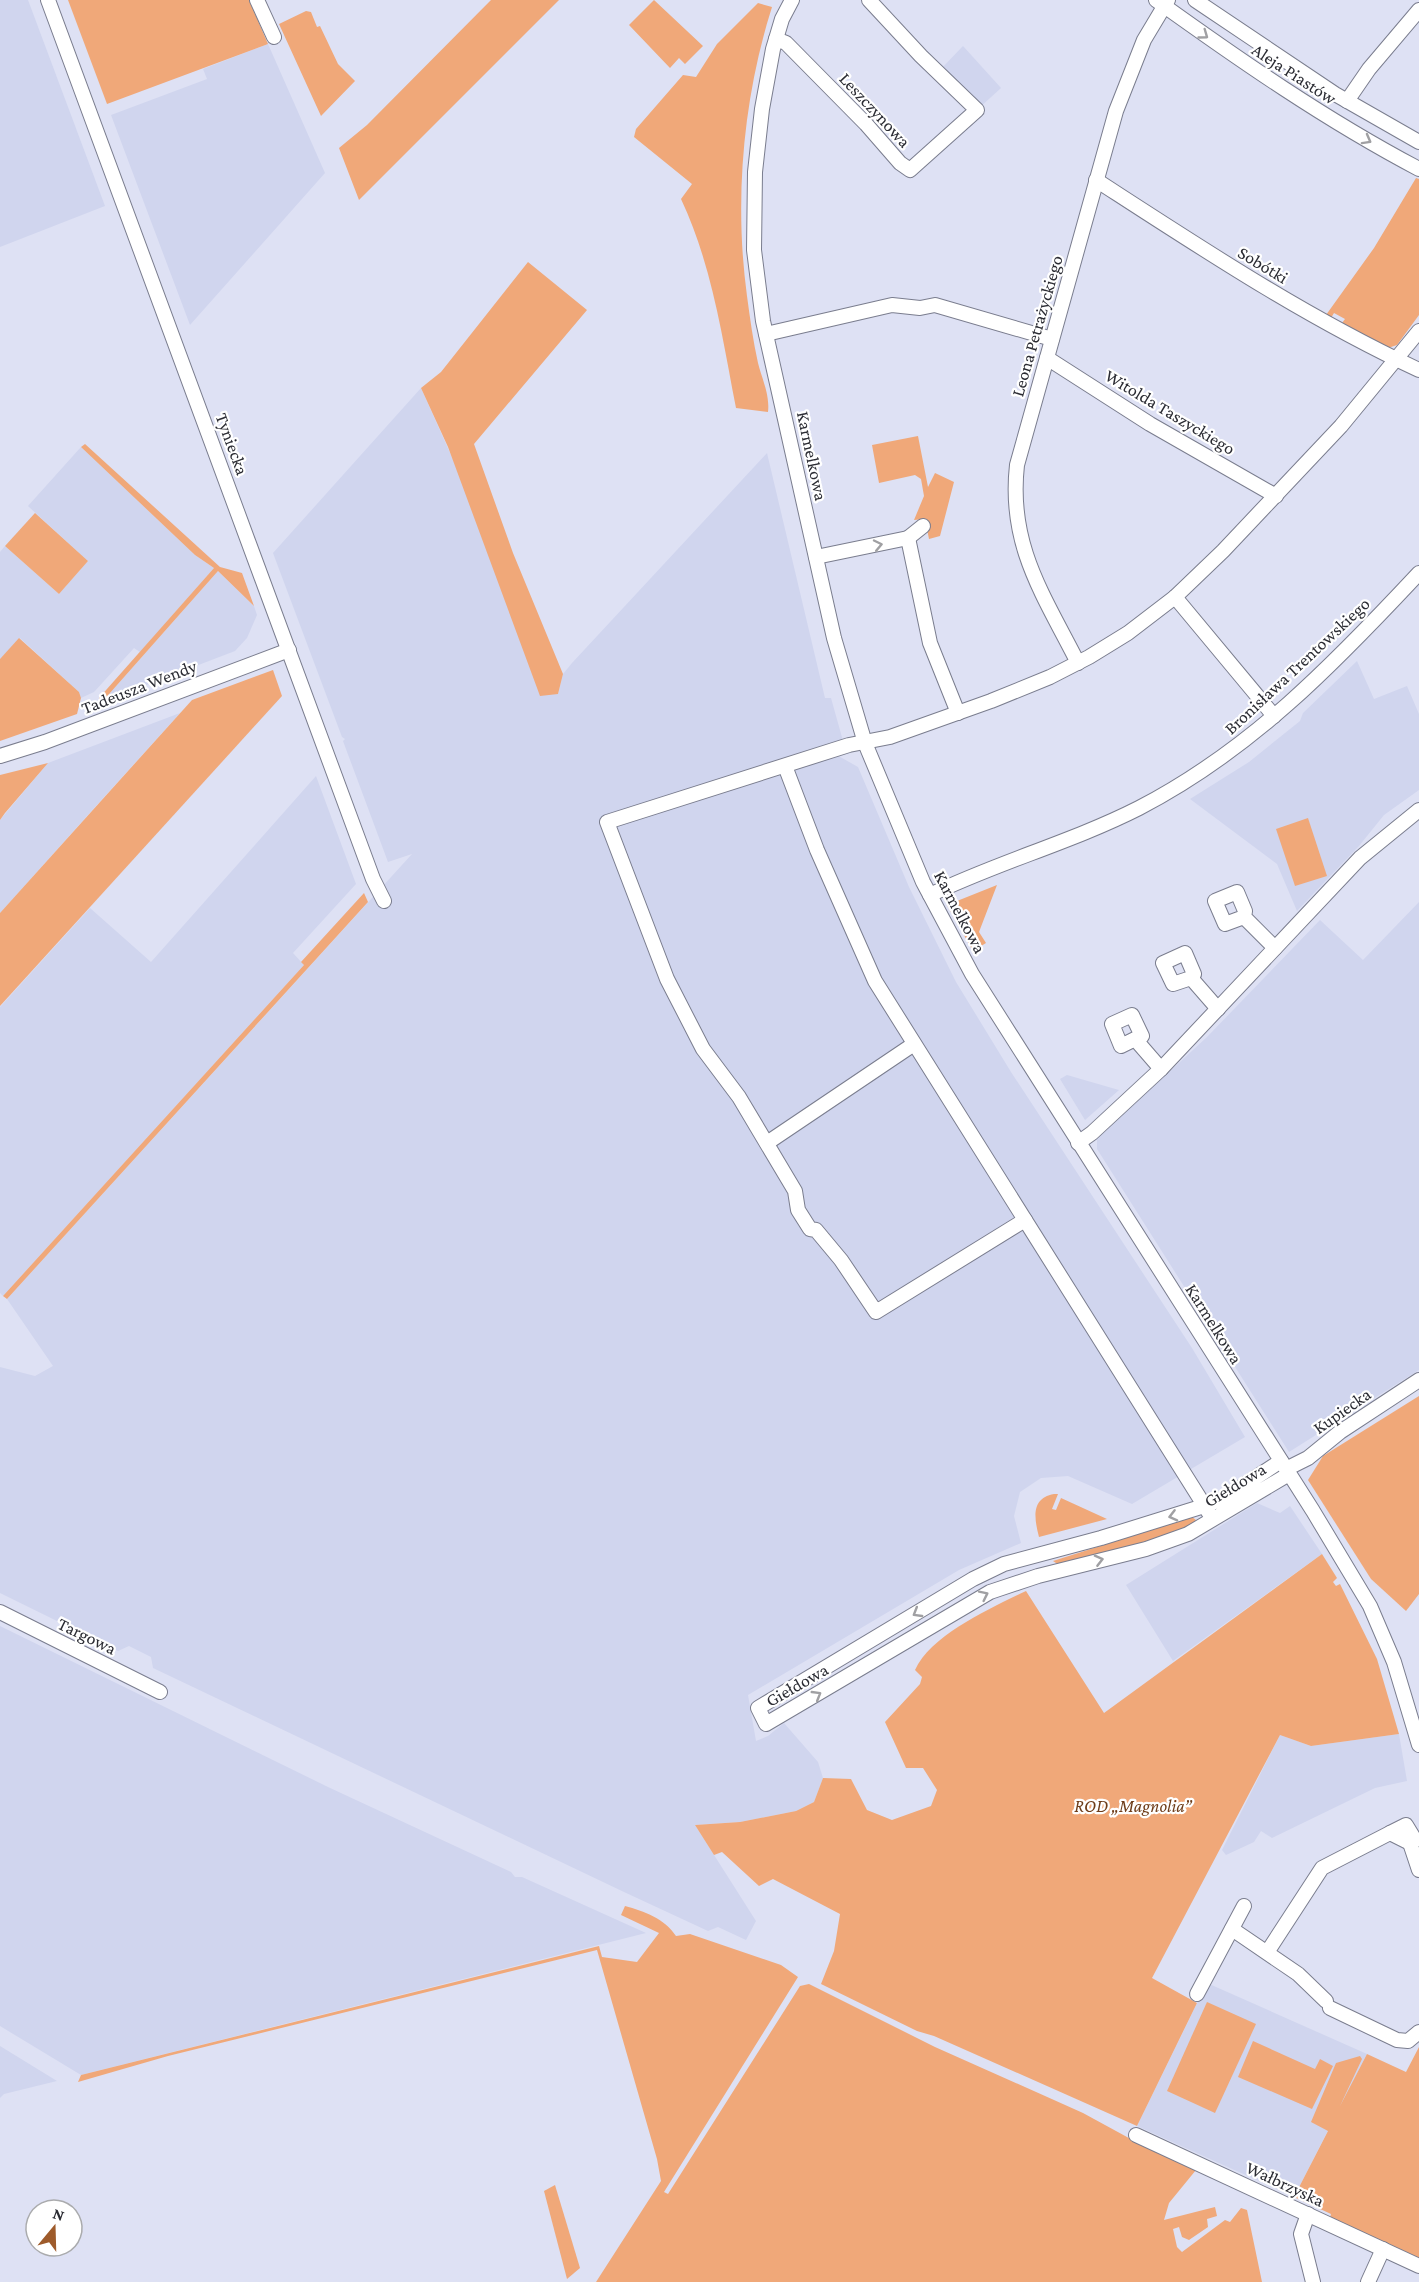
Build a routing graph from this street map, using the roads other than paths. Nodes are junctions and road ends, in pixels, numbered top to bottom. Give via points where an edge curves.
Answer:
1 (48, 0) edge
2 (257, 0) edge
3 (869, 0) edge
4 (1194, 0) edge
5 (789, 1) edge
6 (1163, 2) edge
7 (1419, 10) edge
8 (274, 37) dead end
9 (776, 39) junction
10 (1347, 101) junction
11 (1419, 142) edge
12 (1419, 169) edge
13 (1096, 180) junction
14 (1419, 331) edge
15 (766, 334) junction
16 (1052, 339) junction
17 (1047, 358) junction
18 (1397, 359) junction
19 (1419, 370) edge
20 (1276, 496) junction
21 (923, 526) dead end
22 (908, 538) junction
23 (816, 557) junction
24 (1419, 573) edge
25 (1175, 597) junction
26 (289, 650) junction
27 (1078, 663) junction
28 (958, 713) junction
29 (1274, 716) junction
30 (865, 743) junction
31 (0, 756) edge
32 (785, 765) junction
33 (1419, 810) edge
34 (930, 895) junction
35 (384, 901) dead end
36 (1244, 917) dead end
37 (1275, 948) junction
38 (1191, 978) dead end
39 (1218, 1009) junction
40 (1135, 1039) dead end
41 (914, 1044) junction
42 (1161, 1069) junction
43 (767, 1143) junction
44 (1078, 1143) junction
45 (1025, 1220) junction
46 (1419, 1380) edge
47 (1285, 1468) junction
48 (1204, 1506) junction
49 (1215, 1519) junction
50 (1038, 1554) junction
51 (1042, 1575) junction
52 (0, 1612) edge
53 (891, 1628) junction
54 (900, 1644) junction
55 (856, 1649) junction
56 (866, 1665) junction
57 (160, 1692) dead end
58 (1419, 1745) edge
59 (1414, 1841) edge
60 (1419, 1870) edge
61 (1244, 1906) dead end
62 (1232, 1929) junction
63 (1268, 1951) junction
64 (1197, 1994) dead end
65 (1419, 2032) edge
66 (1136, 2135) dead end
67 (1308, 2214) junction
68 (1383, 2249) junction
69 (1419, 2266) edge
70 (1313, 2282) edge
71 (1368, 2282) edge

1 - 26 street, Tyniecka
2 - 8 street
3 - 9 street, Leszczynowa via 977,110 910,170 786,43
4 - 10 street, Aleja Piastów
5 - 9 street, Karmelkowa
6 -> 12 street, Aleja Piastów via 1264,77
6 - 13 street, Leona Petrażyckiego via 1129,73
7 - 10 street
9 - 15 street, Karmelkowa via 755,172 754,250
10 - 11 street, Aleja Piastów
13 - 16 street, Leona Petrażyckiego
13 - 18 street, Sobótki via 1300,308
14 - 18 street
15 - 16 street via 892,305 935,305
15 - 23 street, Karmelkowa
16 - 17 street, Leona Petrażyckiego
17 - 20 street, Witolda Taszyckiego via 1150,424
17 - 27 street, Leona Petrażyckiego via 1017,465 1014,502 1024,554
18 - 19 street, Sobótki
18 - 20 street
20 - 25 street
21 - 22 street
23 -> 22 street
22 - 28 street via 930,643
23 - 30 street, Karmelkowa via 834,638
24 - 29 street, Bronisława Trentowskiego
25 - 27 street via 1128,633
25 - 29 street
26 - 31 street, Tadeusza Wendy
26 - 35 street, Tyniecka
27 - 28 street
28 - 30 street
29 - 34 street, Bronisława Trentowskiego via 1217,762 1146,804
30 - 32 street
30 - 34 street, Karmelkowa
32 - 41 street via 850,929 875,981
32 - 43 street via 607,822 667,979 703,1049
33 - 37 street via 1360,858
34 - 44 street, Karmelkowa via 1000,1021
36 - 37 street
37 - 39 street
38 - 39 street
39 - 42 street
40 - 42 street
41 - 43 street
41 - 45 street
42 - 44 street
43 - 45 street via 795,1191 798,1210 810,1229 816,1230 841,1260 876,1312
44 - 47 street, Karmelkowa
45 - 48 street
46 - 47 street, Kupiecka via 1308,1458
47 - 48 street, Giełdowa
47 - 49 street, Giełdowa
47 - 58 street, Karmelkowa via 1383,1632
48 - 49 street
48 -> 50 street, Giełdowa
51 -> 49 street, Giełdowa via 1164,1543
50 - 51 street
50 -> 53 street, Giełdowa via 973,1579
54 -> 51 street, Giełdowa via 990,1592
52 - 57 street, Targowa
53 - 54 street
53 - 55 street, Giełdowa
54 - 56 street, Giełdowa
55 - 56 street
55 -> 56 street, Giełdowa via 758,1708 766,1724
59 - 60 street
59 - 63 street via 1389,1833 1322,1868
61 - 62 street
62 - 63 street
62 - 64 street
63 - 65 street via 1328,2004 1397,2040 1408,2041
66 - 67 street, Wałbrzyska
67 - 68 street, Wałbrzyska
67 - 70 street via 1301,2234
68 - 69 street, Wałbrzyska
68 - 71 street

